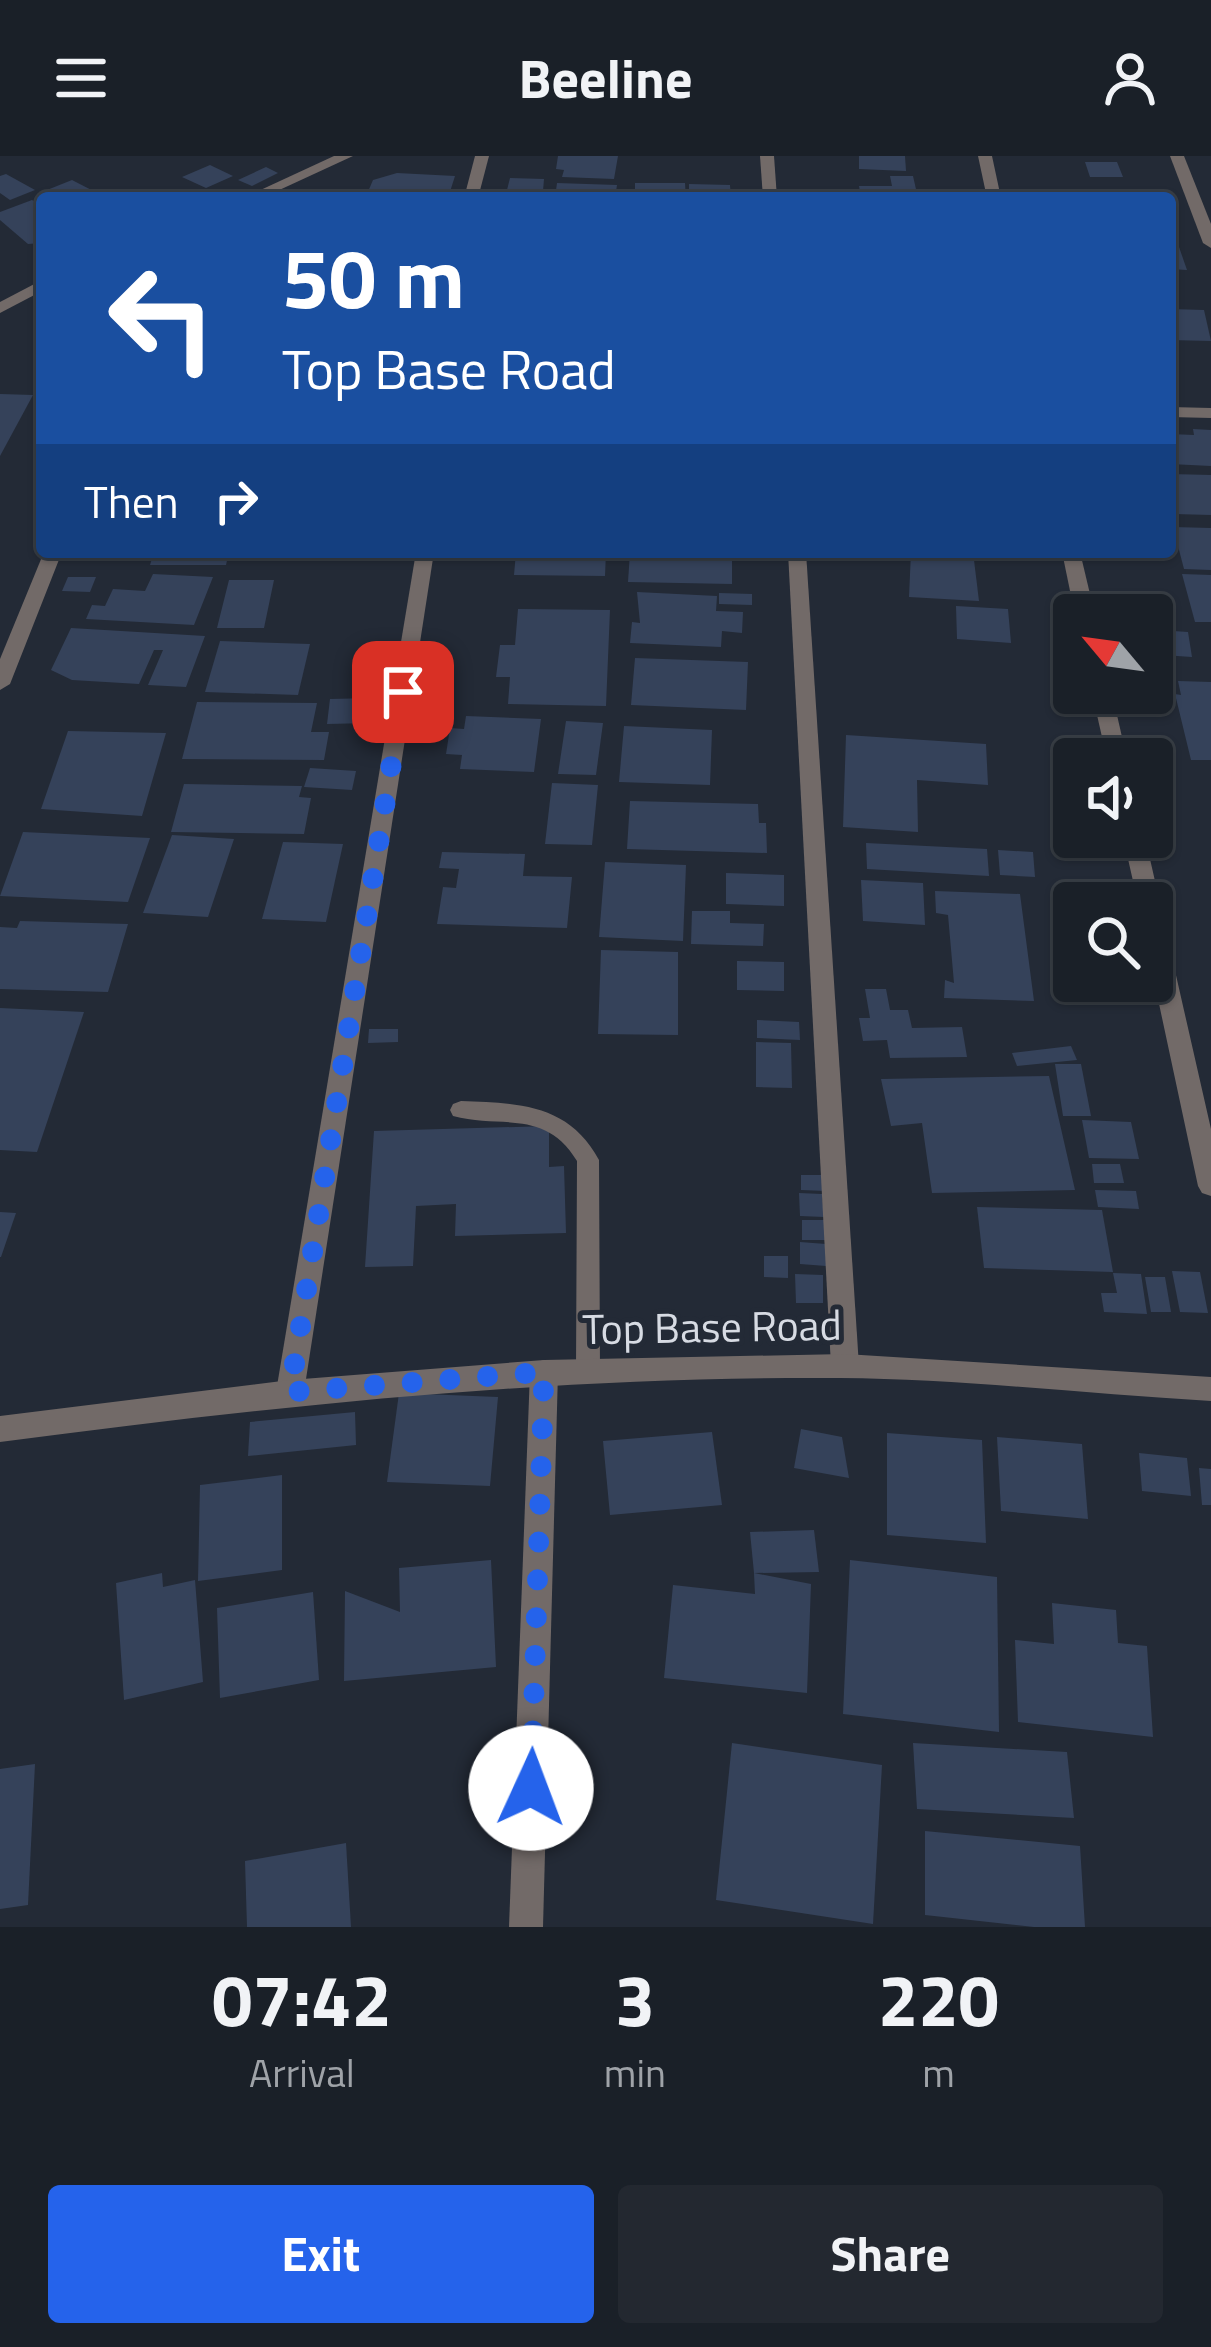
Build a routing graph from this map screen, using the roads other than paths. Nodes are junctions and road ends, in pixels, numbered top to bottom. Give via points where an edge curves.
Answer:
1 (346, 156) edge
2 (482, 156) edge
3 (766, 156) edge
4 (985, 156) edge
5 (1177, 156) edge
6 (264, 192) edge
7 (473, 192) edge
8 (769, 192) edge
9 (993, 192) edge
10 (1211, 242) edge
11 (36, 288) edge
12 (0, 308) edge
13 (1176, 412) edge
14 (1211, 413) edge
15 (51, 558) edge
16 (424, 558) edge
17 (796, 558) edge
18 (1072, 558) edge
19 (1080, 594) edge
20 (0, 685) edge
21 (1170, 1002) edge
22 (461, 1110) dead end
23 (1211, 1186) edge
24 (845, 1366) junction
25 (588, 1370) junction
26 (544, 1372) junction
27 (1211, 1389) edge
28 (290, 1392) junction
29 (0, 1430) edge
30 (526, 1927) edge

1 - 6 street
2 - 7 street
3 - 8 street
4 - 9 street
5 - 10 street
11 - 12 street
13 - 14 street
15 - 20 street
16 - 28 street
17 - 24 street
18 - 19 street
21 - 23 street
22 - 25 lane via 535,1115 578,1139 588,1160
24 - 25 street, Top Base Road
24 - 27 street, Top Base Road
25 - 26 street, Top Base Road
26 - 28 street, Top Base Road
26 - 30 street
28 - 29 street, Top Base Road

